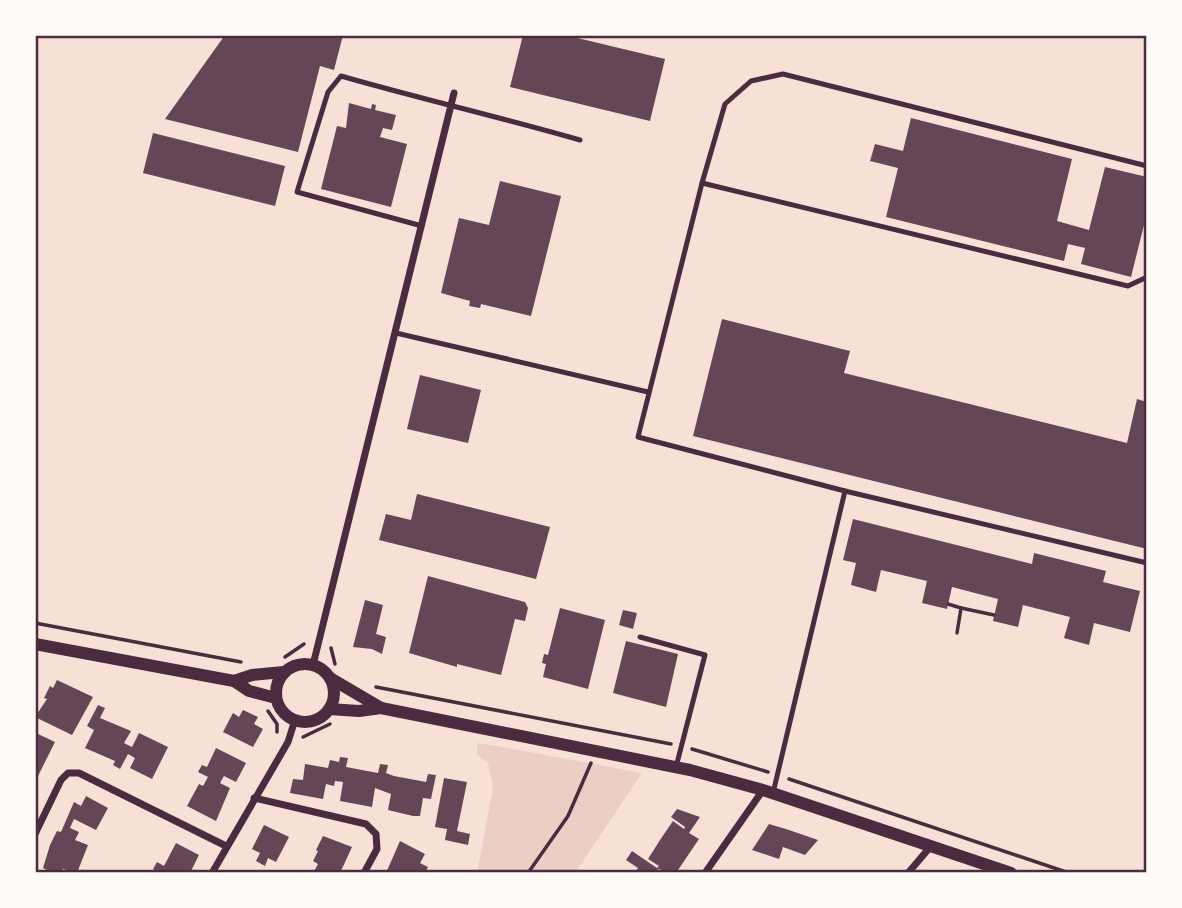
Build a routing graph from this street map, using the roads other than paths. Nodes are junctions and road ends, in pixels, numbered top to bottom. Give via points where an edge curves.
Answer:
1 (454, 93) dead end
2 (451, 108) junction
3 (580, 140) dead end
4 (1147, 166) edge
5 (702, 183) junction
6 (422, 226) junction
7 (1147, 277) edge
8 (396, 333) junction
9 (648, 392) junction
10 (845, 491) junction
11 (1147, 563) edge
12 (640, 637) dead end
13 (35, 644) edge
14 (313, 665) junction
15 (281, 666) junction
16 (333, 673) junction
17 (234, 681) junction
18 (276, 698) junction
19 (381, 708) junction
20 (329, 709) junction
21 (295, 720) junction
22 (676, 766) junction
23 (768, 791) junction
24 (254, 798) junction
25 (35, 834) edge
26 (932, 845) junction
27 (226, 846) junction
28 (212, 873) edge
29 (364, 873) edge
30 (705, 873) edge
31 (908, 873) edge
32 (1011, 873) edge

1 - 2 street
2 - 3 lane via 486,113
2 - 6 street
2 - 6 lane via 341,76 328,92 297,192
4 - 5 lane via 783,74 751,81 725,104
5 - 7 lane via 1128,286
5 - 9 lane
6 - 8 street
8 - 9 lane
8 - 14 street
9 - 10 lane via 638,437
10 - 11 lane
10 - 23 lane
12 - 22 lane via 705,656
13 - 17 street
14 - 15 street
14 - 16 street
15 - 17 street
15 - 18 street
16 - 19 street
16 - 20 street
17 - 18 street via 249,691
18 - 21 street via 286,715
19 - 20 street
19 - 22 street
20 - 21 street via 314,720
21 - 24 street via 288,742
22 - 23 street
23 - 26 street
23 - 30 street
24 - 27 street
24 - 29 street via 366,824 376,834 377,849
25 - 27 street via 61,780 68,773 79,773
26 - 31 street
26 - 32 street
27 - 28 street

